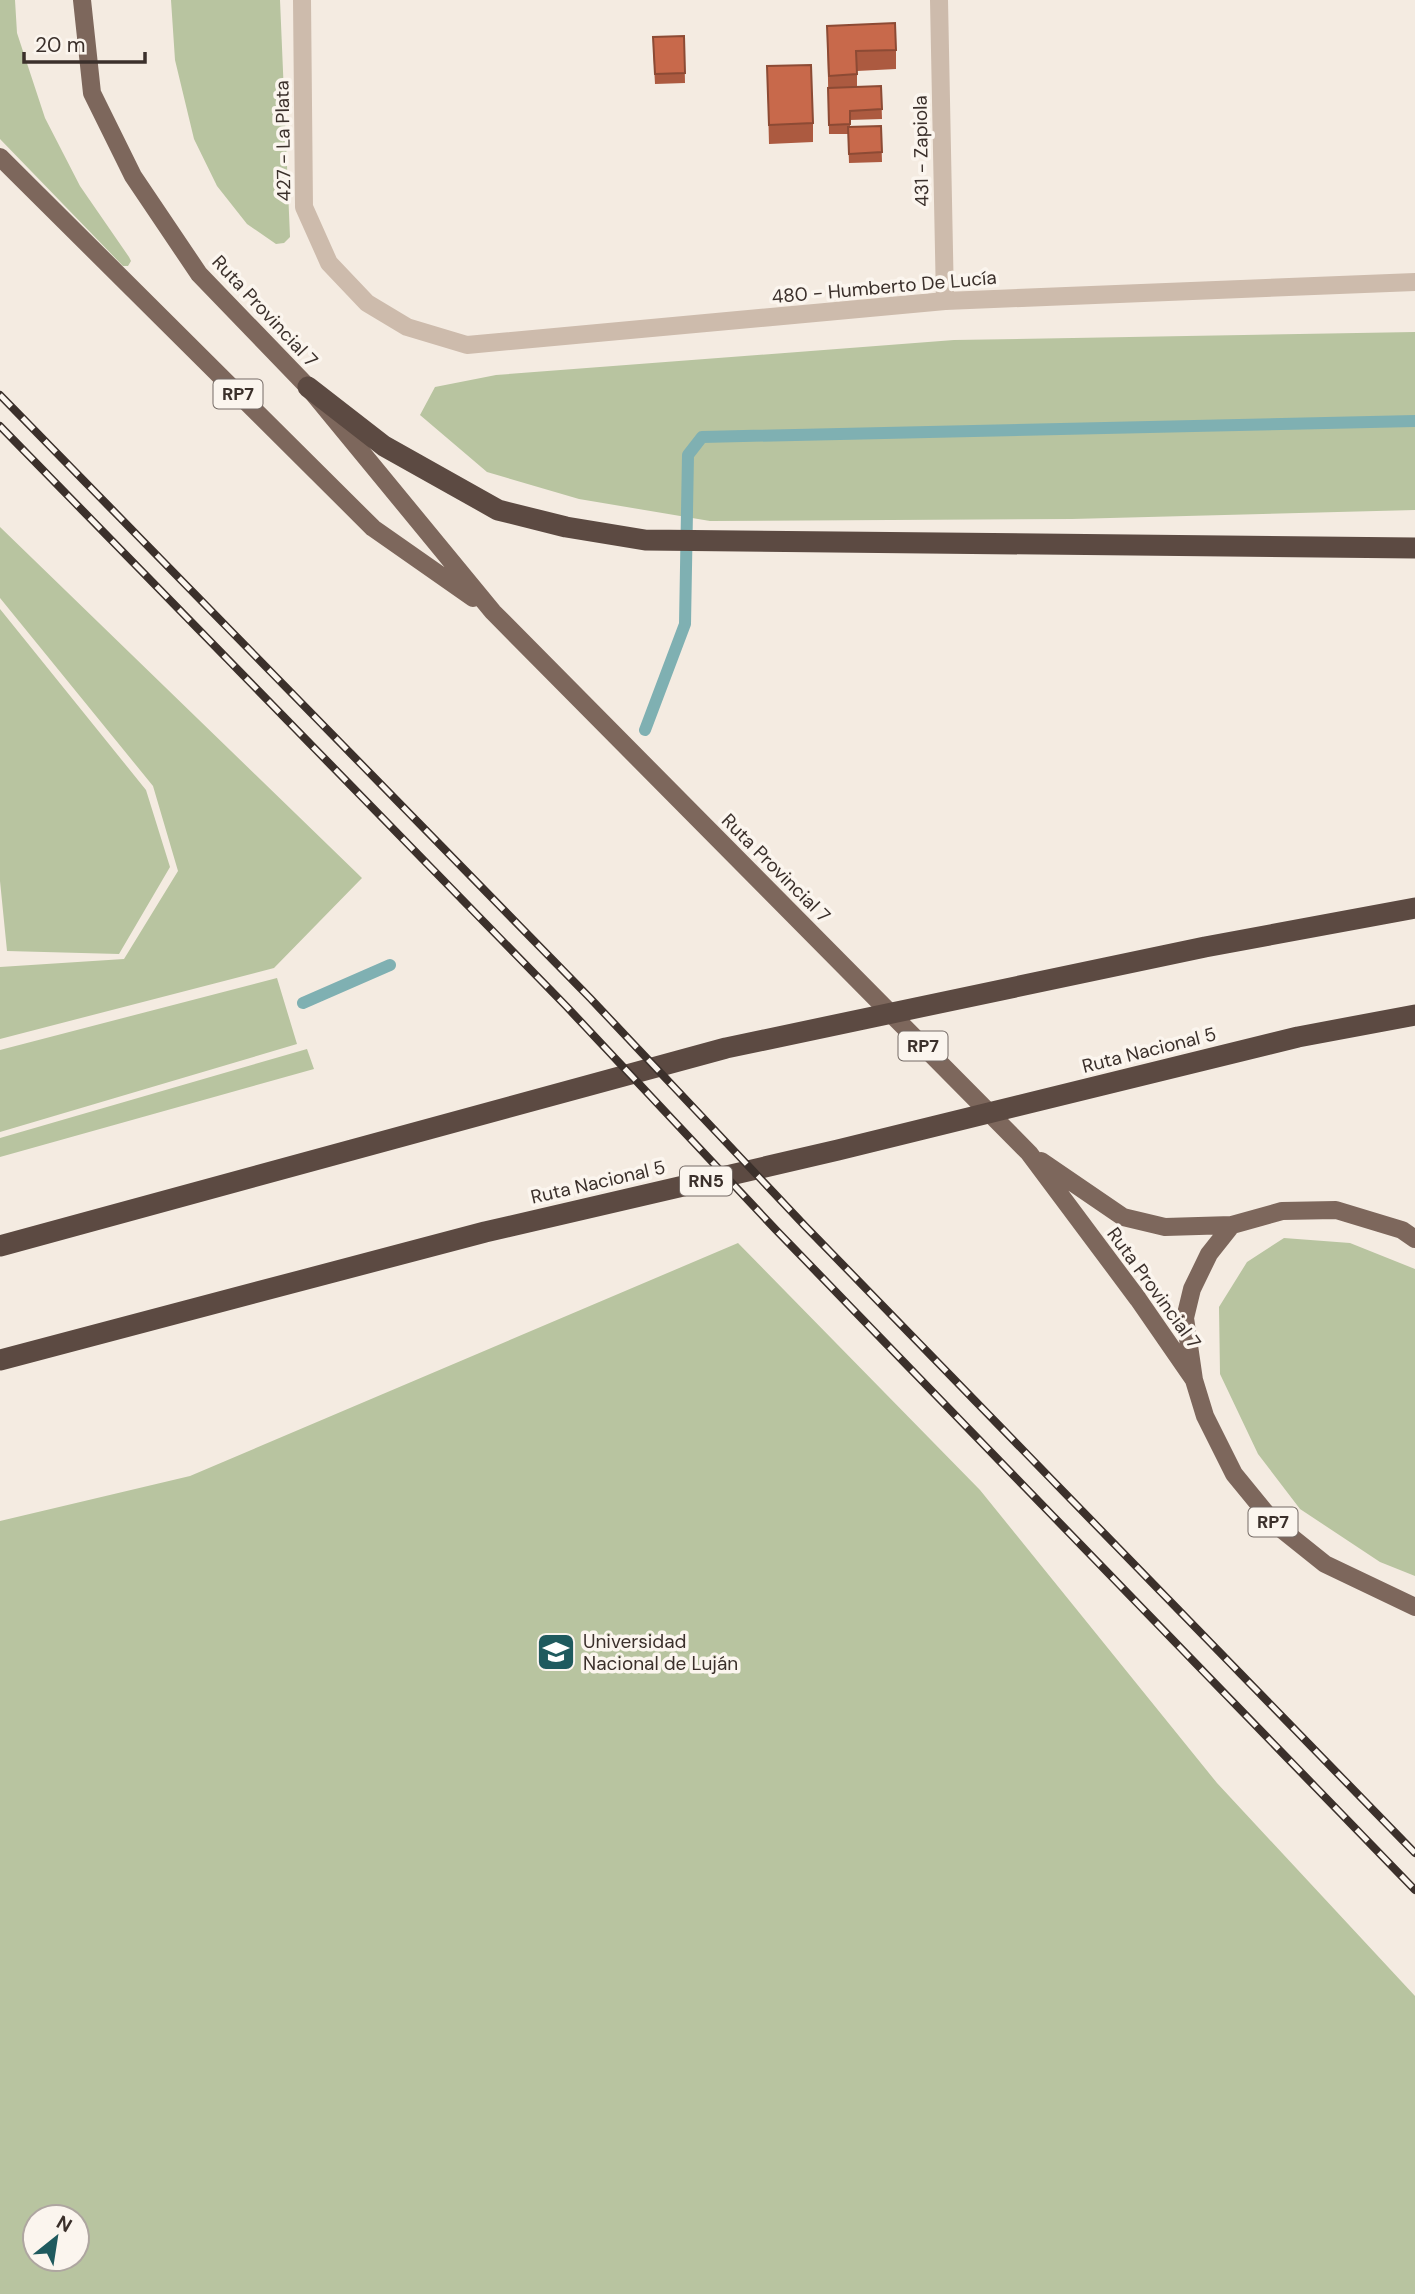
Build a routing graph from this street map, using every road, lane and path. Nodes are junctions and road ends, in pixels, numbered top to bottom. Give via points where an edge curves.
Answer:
1 (82, 0) edge
2 (302, 0) edge
3 (939, 0) edge
4 (0, 157) edge
5 (1415, 282) edge
6 (945, 301) junction
7 (367, 303) joint
8 (308, 387) junction
9 (1415, 548) edge
10 (493, 612) junction
11 (1415, 908) edge
12 (1415, 1015) edge
13 (1029, 1153) junction
14 (1232, 1225) junction
15 (1411, 1234) edge
16 (0, 1246) edge
17 (0, 1360) edge
18 (1194, 1380) junction
19 (1414, 1607) edge

1 - 8 main road, Ruta Provincial 7 / RP7 via 92,93 133,176 199,274
2 - 7 street, 427 - La Plata via 304,207 329,264
3 - 6 street, 431 - Zapiola
4 - 10 main road, Ruta Provincial 7 / RP7 via 373,528
5 - 6 street, 480 - Humberto De Lucía
6 - 7 street, 480 - Humberto De Lucía via 467,345 407,327
8 - 9 highway via 384,446 498,510 645,541
8 - 10 main road, Ruta Provincial 7 / RP7
10 - 13 main road, Ruta Provincial 7 / RP7
11 - 16 highway via 1205,947 726,1048
12 - 17 highway, Ruta Nacional 5 / RN5 via 1298,1037 485,1232
13 - 14 main road, Ruta Provincial 7 / RP7 via 1123,1217 1165,1227
13 - 18 main road, Ruta Provincial 7 / RP7
14 - 15 main road, RP7 via 1282,1211 1336,1210
14 - 18 main road, RP7 via 1209,1254 1192,1289 1185,1318
18 - 19 main road, RP7 via 1205,1416 1234,1474 1275,1524 1325,1564

